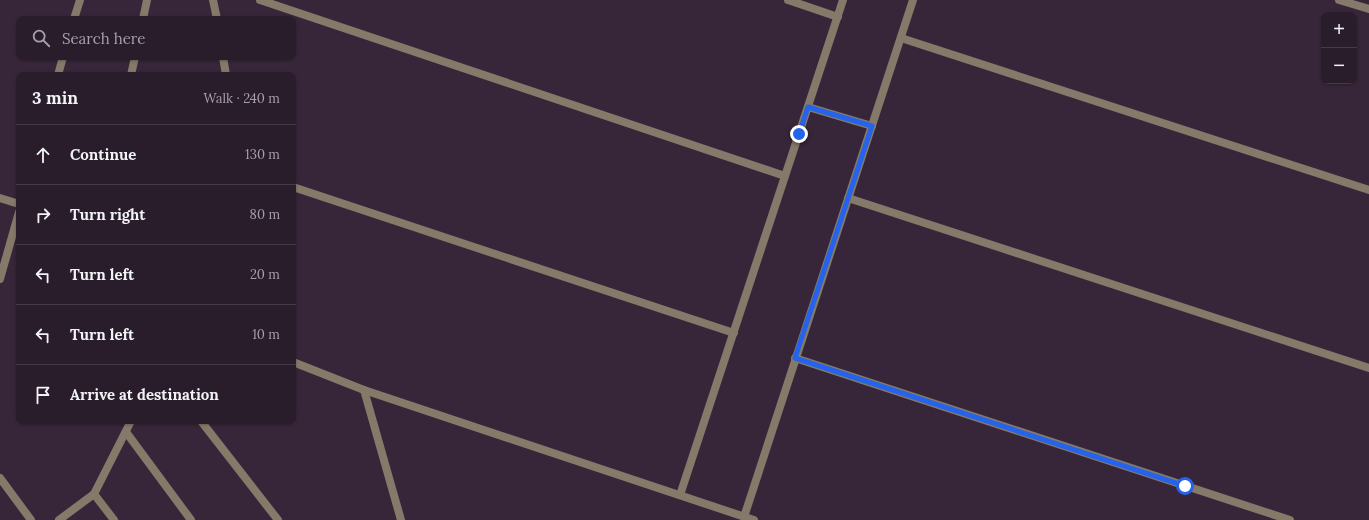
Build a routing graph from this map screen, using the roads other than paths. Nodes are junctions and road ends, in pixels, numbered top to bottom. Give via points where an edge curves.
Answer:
1 (80, 0) edge
2 (147, 0) edge
3 (214, 0) edge
4 (260, 0) edge
5 (788, 0) edge
6 (844, 0) edge
7 (913, 0) edge
8 (1339, 0) edge
9 (1369, 10) edge
10 (75, 16) edge
11 (144, 16) edge
12 (217, 16) edge
13 (838, 17) junction
14 (900, 38) junction
15 (63, 60) edge
16 (134, 60) edge
17 (224, 60) edge
18 (59, 72) edge
19 (132, 72) edge
20 (226, 72) edge
21 (808, 107) junction
22 (872, 126) junction
23 (785, 176) junction
24 (296, 188) edge
25 (1369, 190) edge
26 (0, 198) edge
27 (848, 198) junction
28 (16, 203) edge
29 (16, 223) edge
30 (0, 279) edge
31 (734, 333) junction
32 (795, 358) junction
33 (296, 363) edge
34 (1369, 368) edge
35 (364, 390) junction
36 (130, 424) edge
37 (203, 424) edge
38 (126, 432) junction
39 (0, 478) edge
40 (94, 494) junction
41 (680, 495) junction
42 (744, 516) junction
43 (31, 520) edge
44 (59, 520) edge
45 (114, 520) edge
46 (191, 520) edge
47 (278, 520) edge
48 (401, 520) edge
49 (754, 520) edge
50 (1290, 520) edge

1 - 10 street
2 - 11 street
3 - 12 street
4 - 23 street
5 - 13 street
6 - 13 street
7 - 14 street
8 - 9 street
13 - 21 street
14 - 22 street
14 - 25 street
15 - 18 street
16 - 19 street
17 - 20 street
21 - 22 street
21 - 23 street
22 - 27 street
23 - 31 street
24 - 31 street
26 - 28 street
27 - 32 street
27 - 34 street
29 - 30 street
31 - 41 street
32 - 42 street
32 - 50 street
33 - 35 street
35 - 41 street
35 - 48 street
36 - 38 street
37 - 47 street
38 - 40 street
38 - 46 street
39 - 43 street
40 - 44 street
40 - 45 street
41 - 42 street
42 - 49 street

